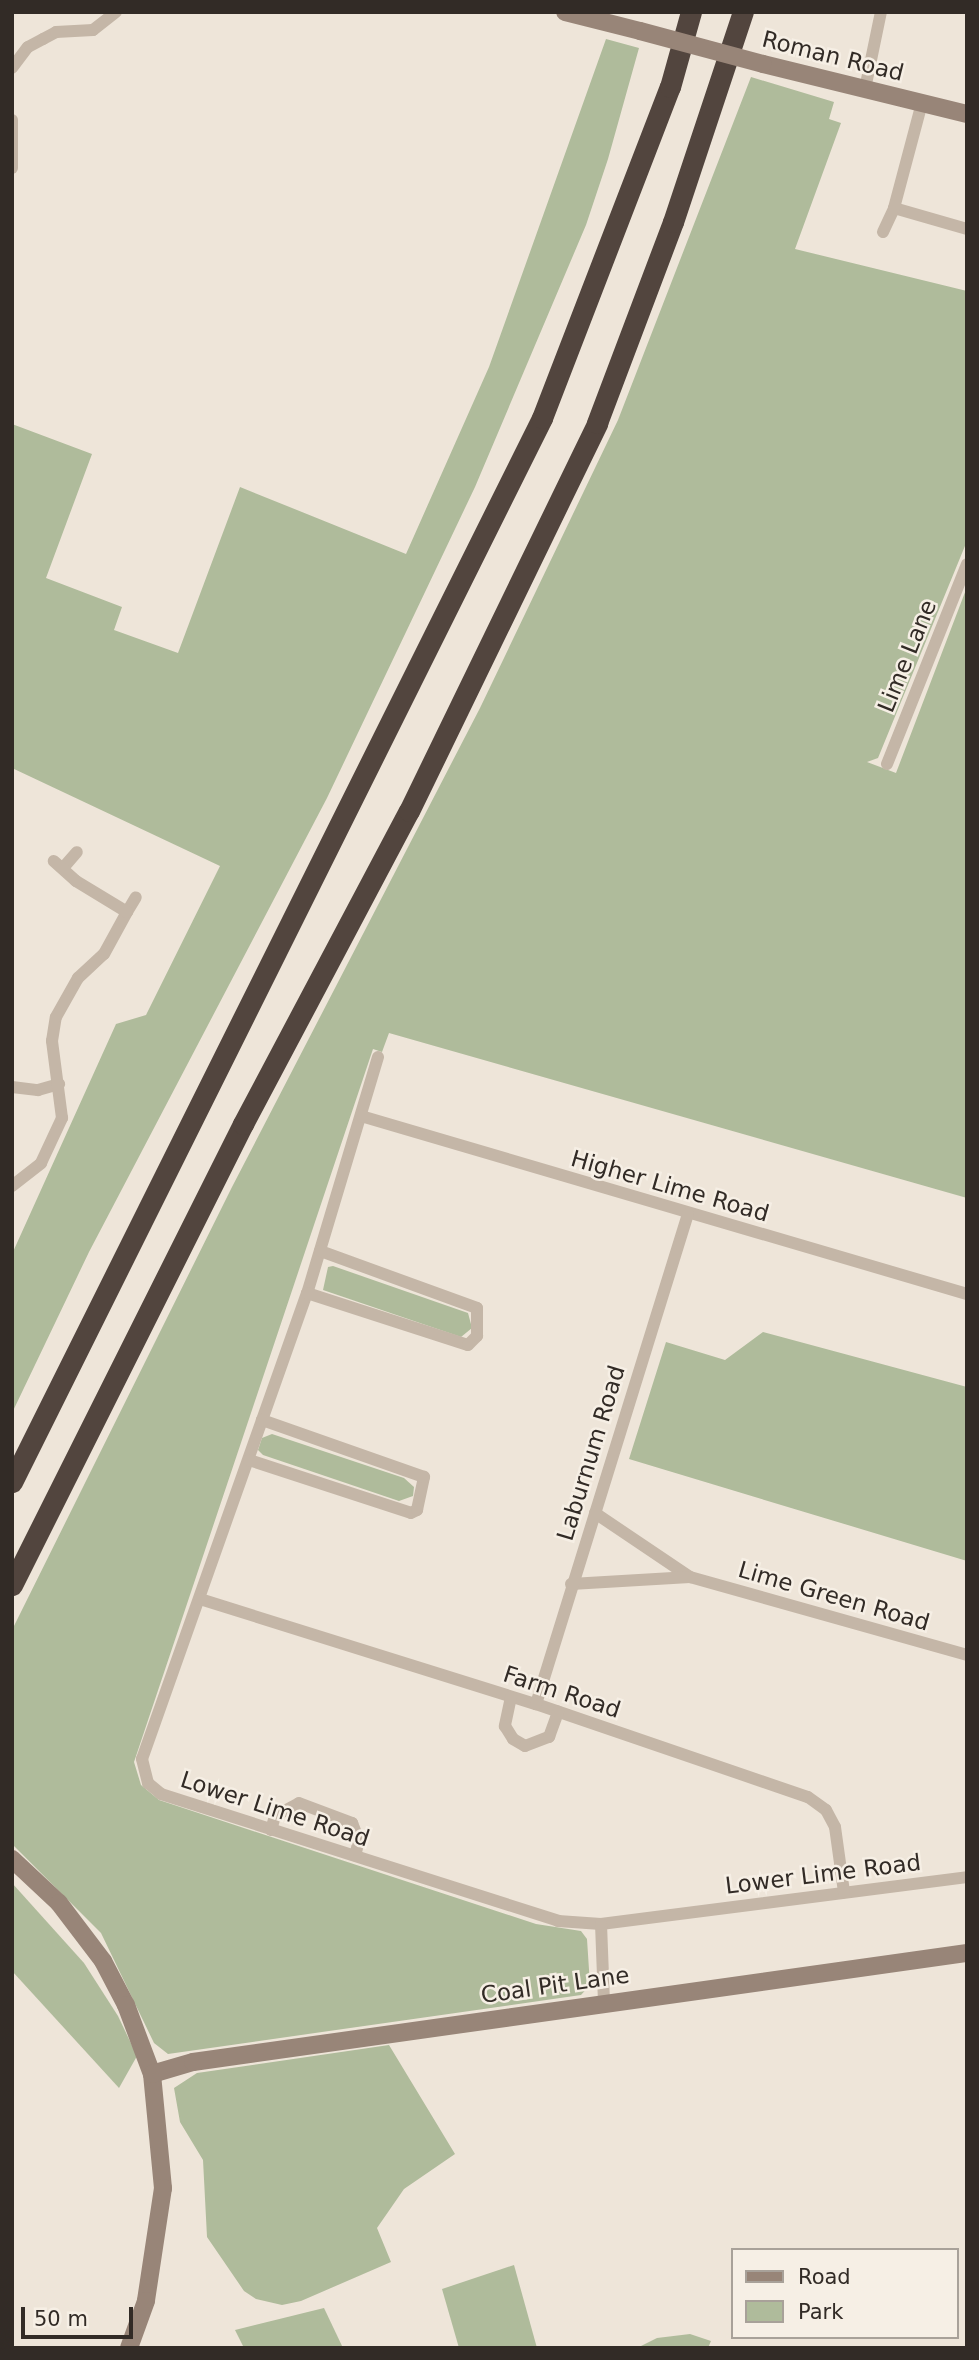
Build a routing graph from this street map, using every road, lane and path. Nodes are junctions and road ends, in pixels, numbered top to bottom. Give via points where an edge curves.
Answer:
1 (116, 12) edge
2 (565, 12) edge
3 (691, 12) edge
4 (743, 12) edge
5 (881, 12) edge
6 (12, 68) edge
7 (865, 89) junction
8 (922, 103) junction
9 (967, 114) edge
10 (12, 120) edge
11 (12, 168) edge
12 (894, 208) junction
13 (967, 229) edge
14 (883, 232) dead end
15 (967, 564) edge
16 (887, 764) dead end
17 (77, 852) dead end
18 (136, 897) dead end
19 (127, 912) junction
20 (378, 1056) dead end
21 (59, 1084) junction
22 (12, 1087) edge
23 (361, 1116) junction
24 (12, 1186) edge
25 (688, 1214) junction
26 (320, 1251) junction
27 (307, 1293) junction
28 (967, 1294) edge
29 (262, 1420) junction
30 (249, 1460) junction
31 (12, 1482) edge
32 (595, 1513) junction
33 (690, 1577) junction
34 (571, 1584) junction
35 (12, 1585) edge
36 (200, 1599) junction
37 (967, 1656) edge
38 (512, 1697) junction
39 (536, 1704) junction
40 (558, 1712) junction
41 (271, 1830) junction
42 (355, 1856) junction
43 (12, 1859) edge
44 (967, 1877) edge
45 (844, 1892) junction
46 (601, 1924) junction
47 (967, 1953) edge
48 (604, 2002) junction
49 (152, 2074) junction
50 (130, 2348) edge

1 - 6 street via 93,30 56,32 28,47
2 - 7 street, Roman Road, bridge
3 - 31 highway via 670,88 542,418
4 - 35 highway via 673,222 597,423 409,811 243,1124
5 - 7 street
7 - 8 street, Roman Road
8 - 9 street, Roman Road
8 - 12 street
10 - 11 street
12 - 13 street
12 - 14 street
15 - 16 street, Lime Lane
17 - 19 street via 59,865
18 - 19 street
19 - 21 street via 104,954 78,978 56,1017 52,1041
20 - 23 street, Lower Lime Road
21 - 22 street via 38,1090
21 - 24 street via 64,1110 58,1130 40,1163
23 - 25 street, Higher Lime Road
23 - 26 street, Lower Lime Road
25 - 28 street, Higher Lime Road
25 - 32 street, Laburnum Road
26 - 27 street, Lower Lime Road
26 - 27 street via 477,1308 477,1336 468,1345
27 - 29 street, Lower Lime Road
29 - 30 street, Lower Lime Road
29 - 30 street via 424,1477 417,1510 411,1513
30 - 36 street, Lower Lime Road
32 - 33 street, Lime Green Road
32 - 34 street, Laburnum Road
33 - 34 street, Lime Green Road
33 - 37 street, Lime Green Road
34 - 39 street, Laburnum Road
36 - 38 street, Farm Road
36 - 41 street, Lower Lime Road via 142,1771 161,1794
38 - 39 street, Farm Road
38 - 40 street via 505,1726 513,1739 525,1746 549,1737
39 - 40 street, Farm Road
40 - 45 street, Farm Road via 808,1797 826,1810 835,1827
41 - 42 street, Lower Lime Road
41 - 42 street via 275,1816 299,1803 352,1823 359,1840
42 - 46 street, Lower Lime Road via 558,1921
43 - 49 street via 59,1903 103,1961 126,2005
44 - 45 street, Lower Lime Road
45 - 46 street, Lower Lime Road
46 - 48 street
47 - 48 street, Coal Pit Lane
48 - 49 street, Coal Pit Lane via 193,2062
49 - 50 street via 163,2188 148,2291

